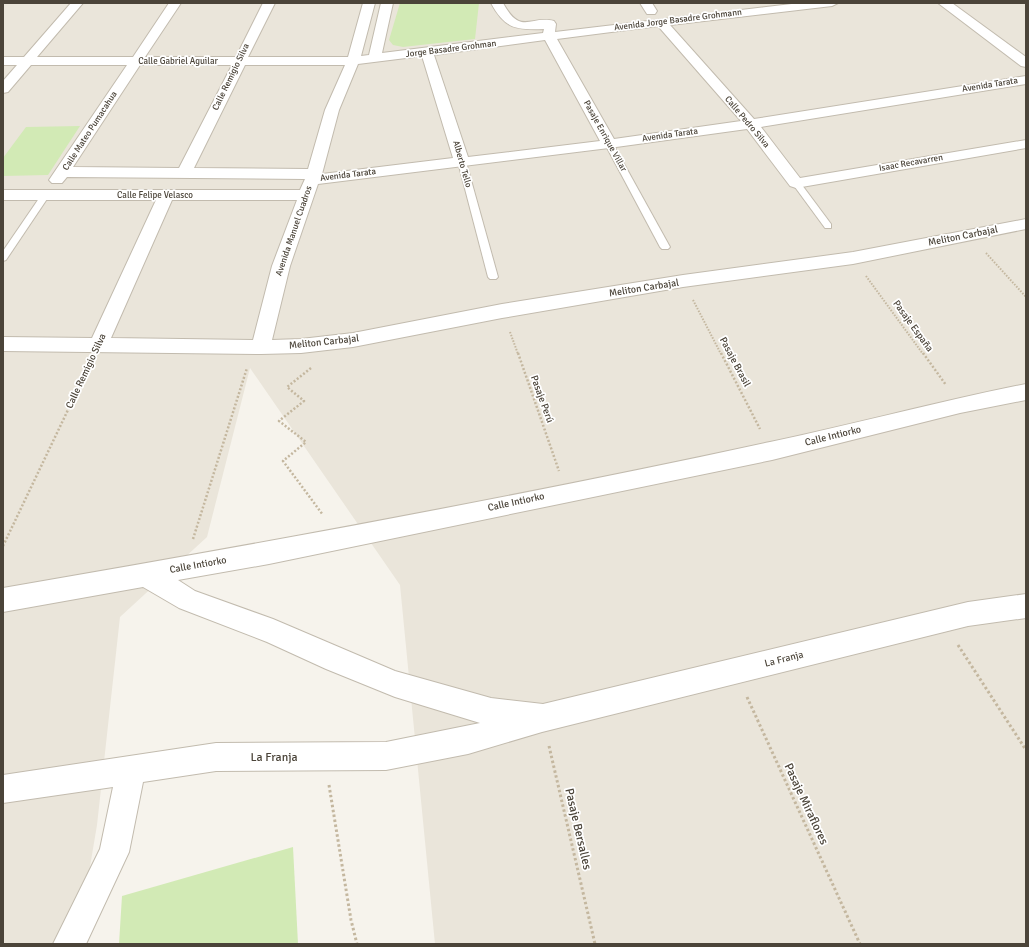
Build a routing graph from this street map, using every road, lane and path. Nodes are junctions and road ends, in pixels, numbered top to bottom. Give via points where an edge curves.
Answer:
1 (77, 3) edge
2 (175, 3) edge
3 (268, 3) edge
4 (369, 3) edge
5 (387, 3) edge
6 (497, 3) edge
7 (832, 3) edge
8 (944, 3) edge
9 (654, 12) edge
10 (636, 13) dead end
11 (605, 17) dead end
12 (550, 30) junction
13 (427, 53) junction
14 (375, 58) junction
15 (3, 60) edge
16 (28, 61) junction
17 (135, 61) junction
18 (239, 61) junction
19 (353, 61) junction
20 (1026, 63) edge
21 (1026, 80) edge
22 (3, 90) edge
23 (751, 124) junction
24 (609, 144) junction
25 (1026, 144) edge
26 (462, 162) junction
27 (64, 172) junction
28 (184, 173) junction
29 (313, 177) junction
30 (796, 183) junction
31 (3, 195) edge
32 (166, 195) junction
33 (306, 195) junction
34 (45, 196) junction
35 (1026, 224) edge
36 (828, 226) dead end
37 (968, 235) junction
38 (665, 247) dead end
39 (3, 258) edge
40 (852, 258) junction
41 (493, 277) dead end
42 (683, 281) junction
43 (1026, 297) edge
44 (502, 311) junction
45 (330, 343) junction
46 (3, 344) edge
47 (98, 345) junction
48 (257, 347) junction
49 (1026, 392) edge
50 (960, 405) junction
51 (772, 451) junction
52 (566, 492) junction
53 (340, 538) junction
54 (3, 546) edge
55 (184, 567) junction
56 (146, 575) junction
57 (3, 600) edge
58 (1026, 606) edge
59 (942, 620) junction
60 (735, 672) junction
61 (543, 718) junction
62 (1026, 750) edge
63 (326, 757) junction
64 (131, 770) junction
65 (3, 789) edge
66 (69, 944) edge
67 (357, 944) edge
68 (595, 944) edge
69 (860, 944) edge

1 - 16 street
2 - 17 street, Calle Mateo Pumacahua
3 - 18 street, Calle Remigio Silva
4 - 19 street, Avenida Manuel Cuadros
5 - 14 street
6 - 12 street via 504,18 512,23
7 - 9 street, Avenida Jorge Basadre Grohmann
8 - 20 street
9 - 10 street, Avenida Jorge Basadre Grohmann
9 - 12 street, Avenida Jorge Basadre Grohmann
9 - 23 street, Calle Pedro Silva
11 - 12 street, Avenida Jorge Basadre Grohmann
12 - 13 street, Jorge Basadre Grohman
12 - 24 street, Pasaje Enrique Villar
13 - 14 street, Jorge Basadre Grohman
13 - 26 street, Alberto Tello
14 - 19 street, Jorge Basadre Grohman
15 - 16 street, Calle Gabriel Aguilar
16 - 17 street, Calle Gabriel Aguilar
16 - 22 street
17 - 18 street, Calle Gabriel Aguilar
17 - 27 street, Calle Mateo Pumacahua
18 - 19 street, Calle Gabriel Aguilar
18 - 28 street, Calle Remigio Silva
19 - 29 street, Avenida Manuel Cuadros via 332,110
21 - 23 street, Avenida Tarata
23 - 24 street, Avenida Tarata
23 - 30 street, Calle Pedro Silva
24 - 26 street, Avenida Tarata
24 - 38 lane, Pasaje Enrique Villar
25 - 30 street, Isaac Recavarren
26 - 29 street, Avenida Tarata
26 - 41 lane, Alberto Tello
27 - 28 street
27 - 34 street, Calle Mateo Pumacahua
28 - 29 street
29 - 33 street, Avenida Manuel Cuadros
30 - 36 lane, Calle Pedro Silva
31 - 34 street, Calle Felipe Velasco
32 - 33 street, Calle Felipe Velasco
32 - 34 street, Calle Felipe Velasco
32 - 47 street, Calle Remigio Silva
33 - 48 street, Avenida Manuel Cuadros via 281,266
34 - 39 lane, Calle Mateo Pumacahua
35 - 37 street, Meliton Carbajal
37 - 40 street, Meliton Carbajal
37 - 43 path
40 - 42 street, Meliton Carbajal
40 - 50 path, Pasaje España
42 - 44 street, Meliton Carbajal
42 - 51 path, Pasaje Brasil
44 - 45 street, Meliton Carbajal
44 - 52 path, Pasaje Perú
45 - 48 street, Meliton Carbajal
45 - 53 path via 322,360 287,387 304,401 279,421 306,442 283,461
46 - 47 street, Meliton Carbajal
47 - 48 street, Meliton Carbajal
47 - 54 path, Calle Remigio Silva
48 - 55 path
49 - 50 street, Calle Intiorko
50 - 51 street, Calle Intiorko
51 - 52 street, Calle Intiorko
52 - 53 street, Calle Intiorko
53 - 55 street, Calle Intiorko
55 - 56 street, Calle Intiorko
56 - 57 street, Calle Intiorko
56 - 61 street, La Franja via 188,600 273,632 395,684 491,712
58 - 59 street, La Franja
59 - 60 street, La Franja
59 - 62 path
60 - 61 street, La Franja
60 - 69 path, Pasaje Miraflores
61 - 63 street, La Franja via 468,740 386,756
61 - 68 path, Pasaje Bersalles
63 - 64 street, La Franja via 216,757
63 - 67 path via 342,867
64 - 65 street, La Franja
64 - 66 street via 114,852

